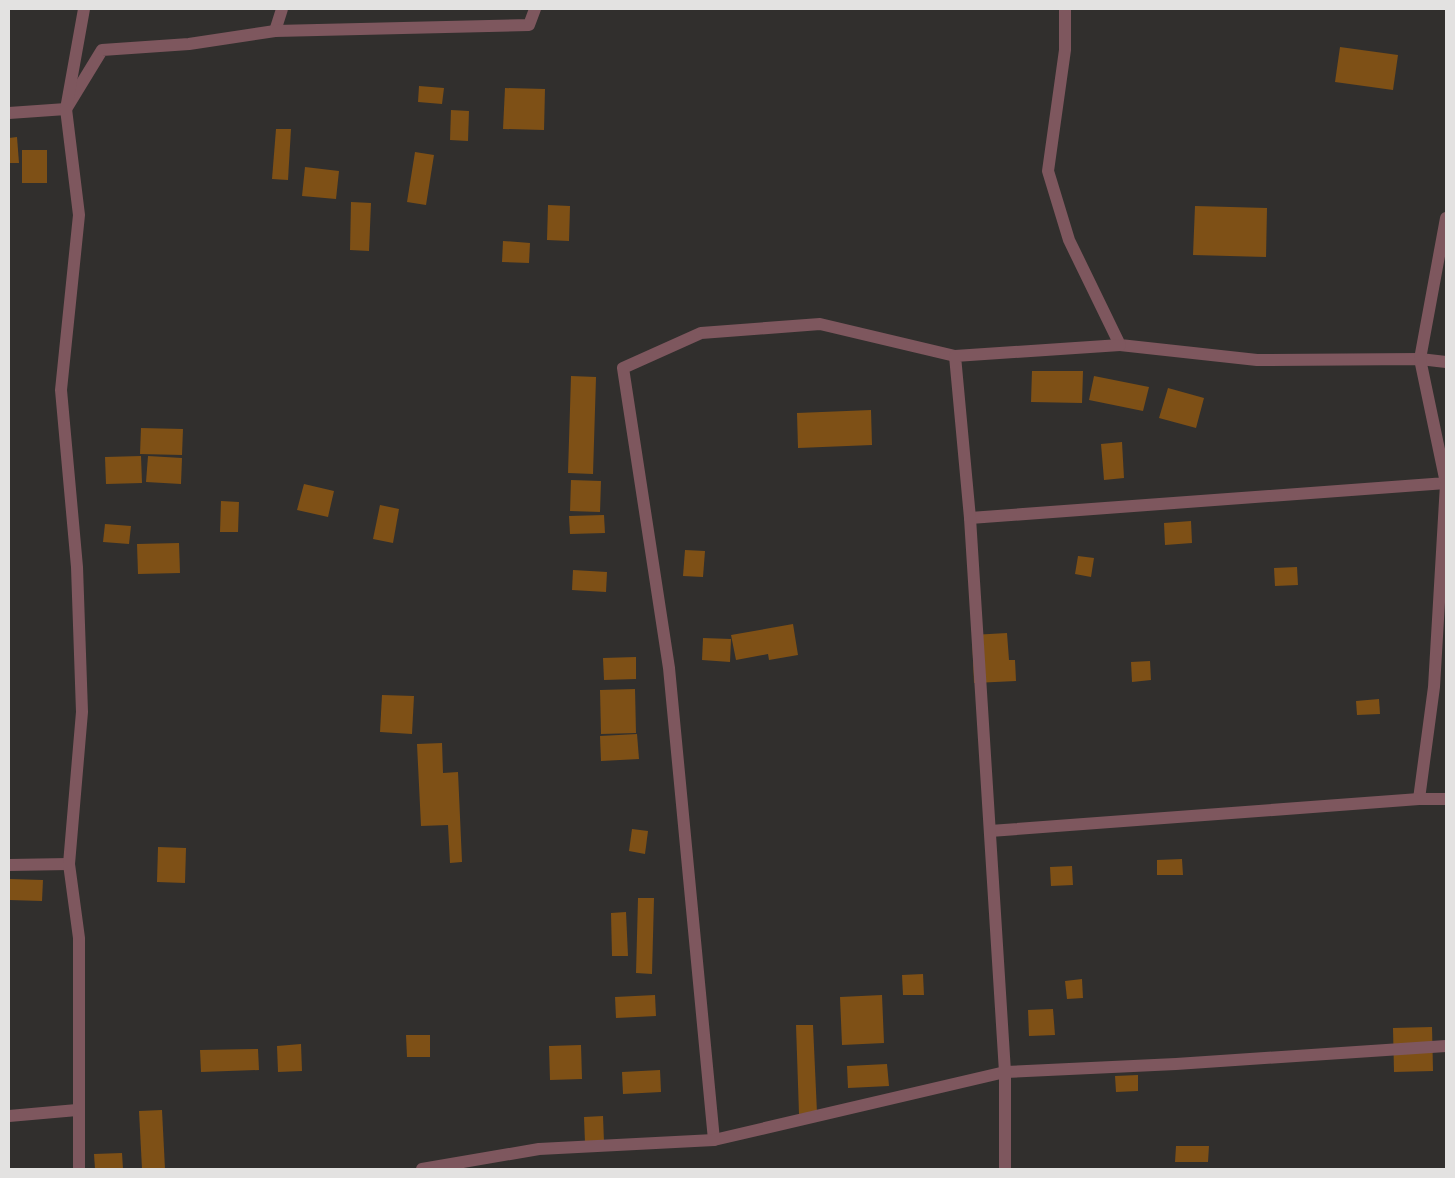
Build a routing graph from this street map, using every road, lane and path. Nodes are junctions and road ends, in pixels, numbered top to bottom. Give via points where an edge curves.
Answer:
1 (84, 9) edge
2 (282, 9) edge
3 (535, 9) edge
4 (1065, 9) edge
5 (275, 31) junction
6 (66, 110) junction
7 (9, 113) edge
8 (1446, 218) edge
9 (1120, 345) junction
10 (955, 356) junction
11 (1420, 359) junction
12 (1446, 362) edge
13 (1446, 484) edge
14 (970, 518) junction
15 (1419, 799) junction
16 (1446, 799) edge
17 (990, 831) junction
18 (70, 864) junction
19 (9, 865) edge
20 (1446, 1046) edge
21 (1005, 1072) junction
22 (78, 1110) junction
23 (9, 1116) edge
24 (714, 1140) junction
25 (79, 1169) edge
26 (422, 1169) edge
27 (1005, 1169) edge

1 - 6 street
2 - 5 street
3 - 5 street via 529,25
4 - 9 street via 1065,50 1048,171 1069,240
5 - 6 street via 189,44 102,50
6 - 7 street
6 - 18 street via 79,215 61,390 78,567 82,712
8 - 11 street
9 - 10 street
9 - 11 street via 1257,360
10 - 14 street
10 - 24 street via 820,324 701,333 622,368 670,668
11 - 12 street
11 - 14 street via 1446,483
13 - 15 street via 1434,688
14 - 17 street
15 - 16 street
15 - 17 street
17 - 21 street
18 - 19 street
18 - 22 street via 79,938
20 - 21 street
21 - 24 street
21 - 27 street
22 - 23 street
22 - 25 street
24 - 26 street via 539,1149

